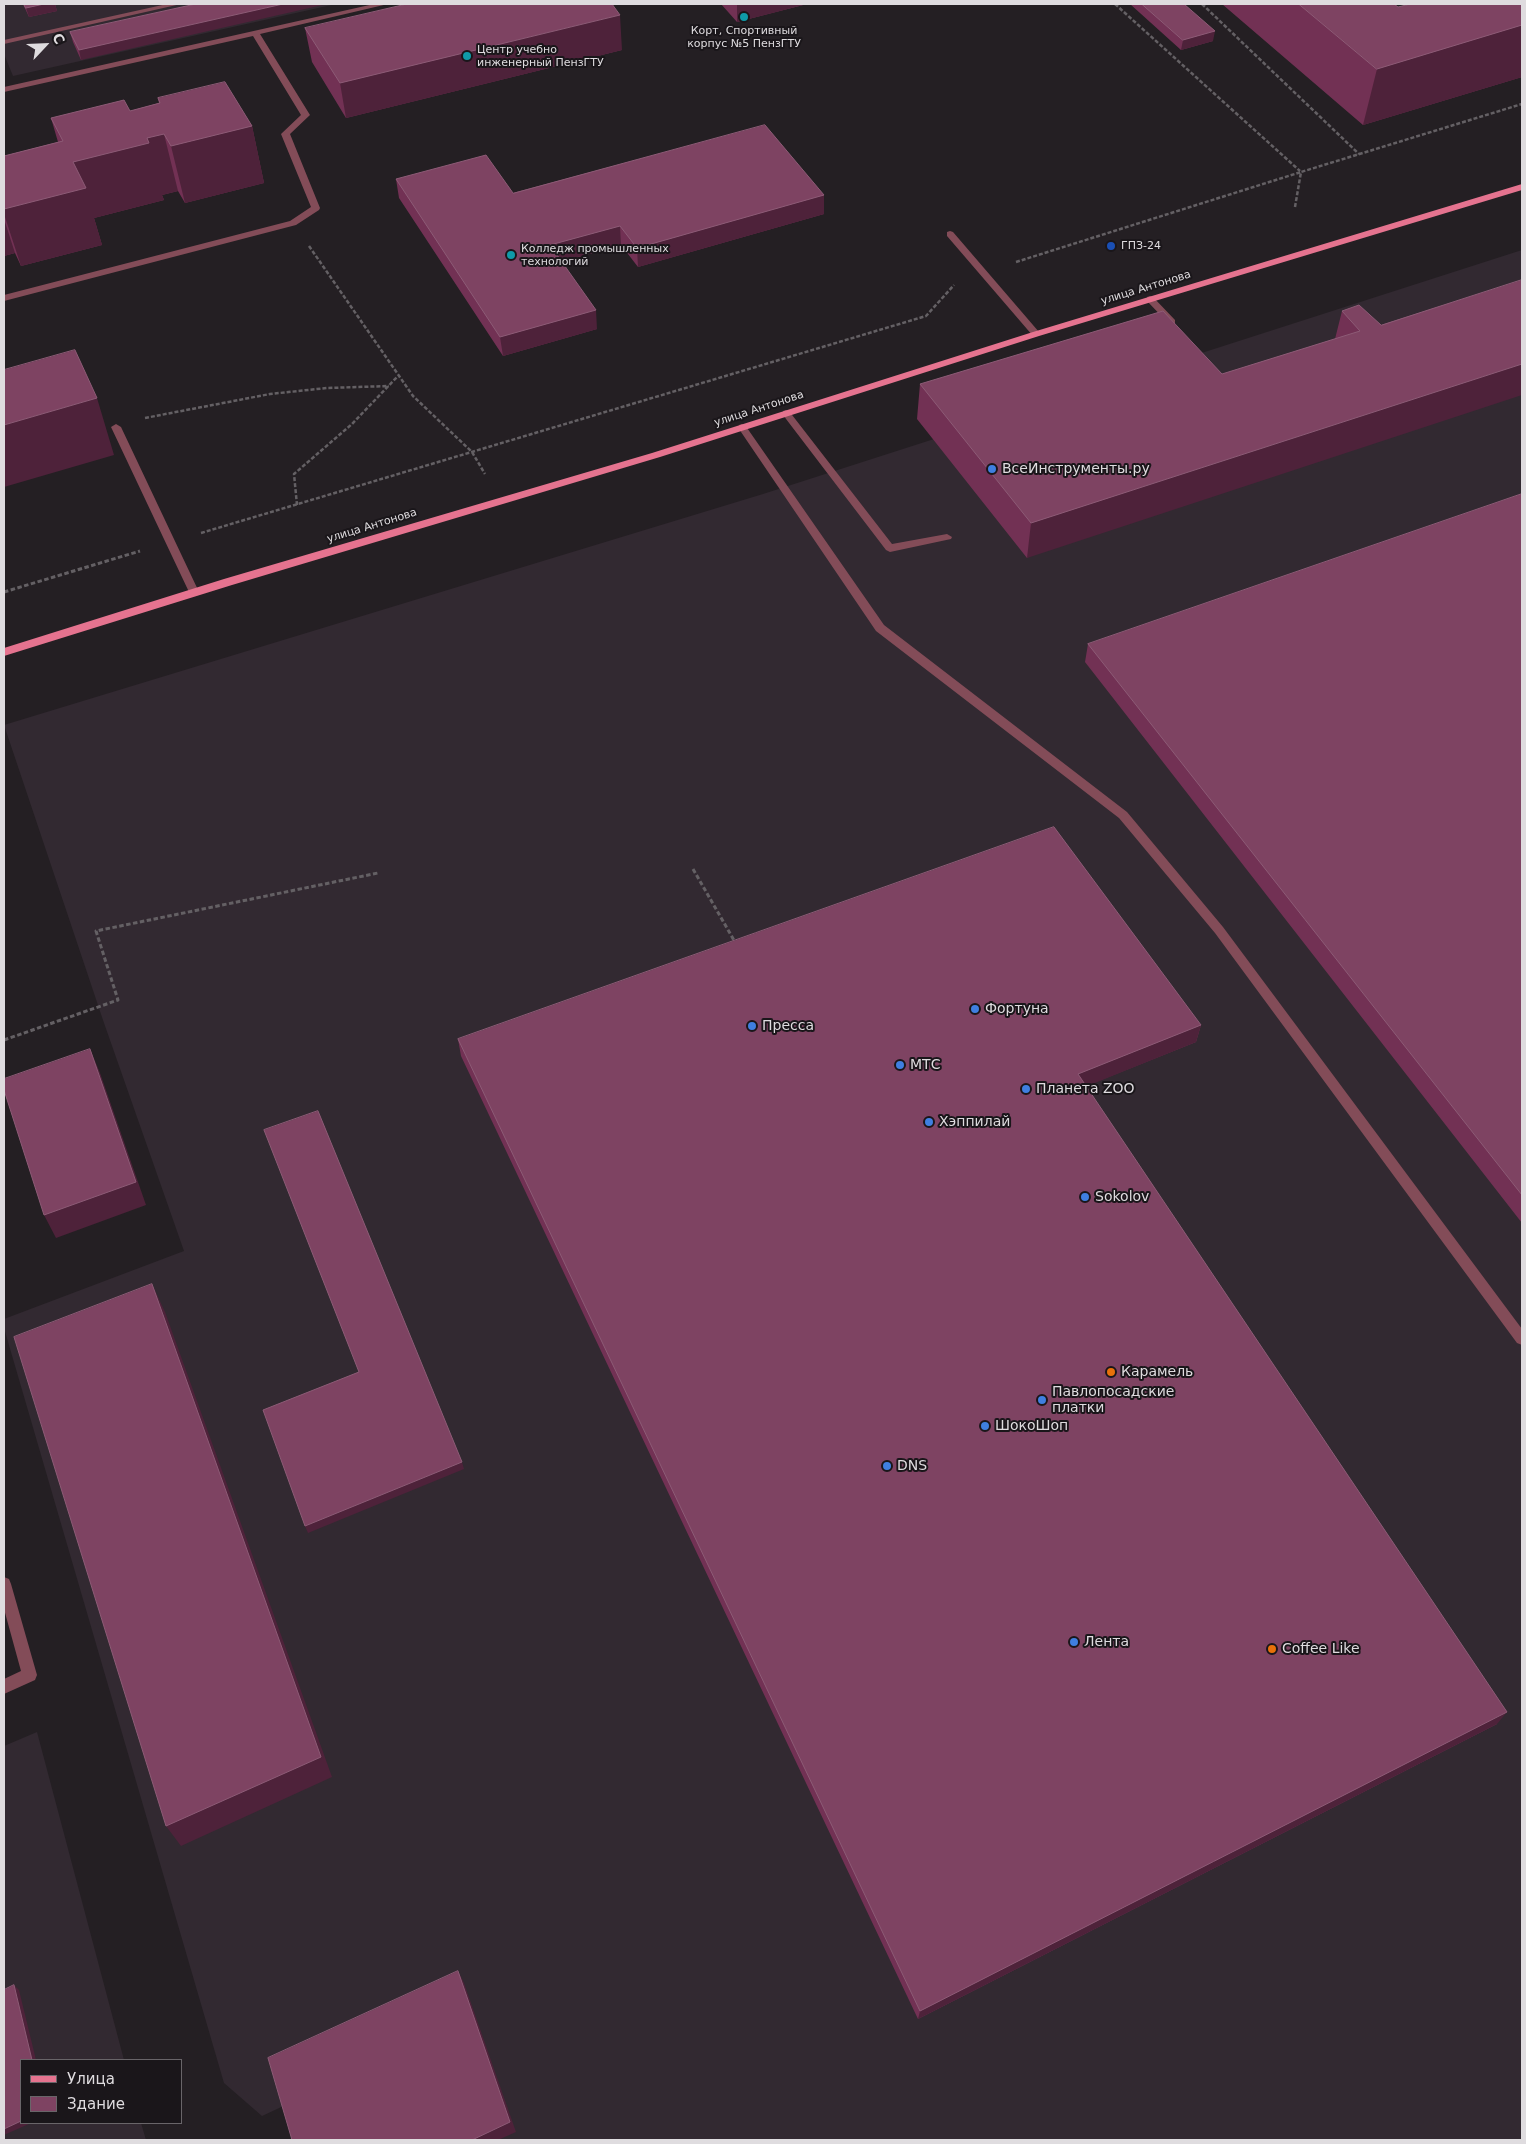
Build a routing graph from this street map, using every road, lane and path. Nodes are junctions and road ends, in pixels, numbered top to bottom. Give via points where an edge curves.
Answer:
1 (177, 4) edge
2 (384, 4) edge
3 (1115, 4) edge
4 (1202, 4) edge
5 (255, 32) junction
6 (4, 42) edge
7 (4, 88) edge
8 (1522, 104) edge
9 (1359, 154) junction
10 (1301, 172) junction
11 (1522, 187) edge
12 (1295, 207) dead end
13 (293, 223) junction
14 (950, 234) dead end
15 (983, 273) junction
16 (4, 298) edge
17 (1150, 299) junction
18 (1178, 328) edge
19 (1036, 334) junction
20 (398, 376) junction
21 (389, 386) junction
22 (786, 413) junction
23 (742, 427) junction
24 (116, 428) joint
25 (472, 452) junction
26 (501, 501) junction
27 (297, 505) junction
28 (948, 537) dead end
29 (170, 542) junction
30 (4, 592) edge
31 (194, 592) junction
32 (4, 652) edge
33 (693, 869) dead end
34 (378, 873) dead end
35 (737, 947) edge
36 (4, 1040) edge
37 (1522, 1339) edge
38 (4, 1585) edge
39 (4, 1687) edge

1 - 6 lane
2 - 5 lane
3 - 10 path
4 - 9 path
5 - 7 lane
5 - 13 lane via 306,115 285,134 316,208
8 - 9 path
9 - 10 path
10 - 12 path
10 - 15 path
11 - 17 main road, улица Антонова
13 - 16 lane
13 - 20 path
14 - 15 lane
15 - 19 lane
15 - 25 path via 957,281 926,316
17 - 18 lane
17 - 19 main road, улица Антонова
19 - 22 main road, улица Антонова
20 - 21 path
20 - 25 path via 413,396
21 - 24 path via 270,394 159,414
21 - 27 path via 352,424 294,474
22 - 23 main road, улица Антонова
22 - 28 lane via 890,548
23 - 26 main road, улица Антонова
23 - 37 lane via 880,628 1123,815 1219,930
24 - 29 lane
25 - 26 path
25 - 27 path
26 - 31 main road, улица Антонова
27 - 29 path
29 - 30 path
29 - 31 lane
31 - 32 main road, улица Антонова
33 - 35 path
34 - 36 path via 96,932 118,1000
38 - 39 lane via 30,1675

